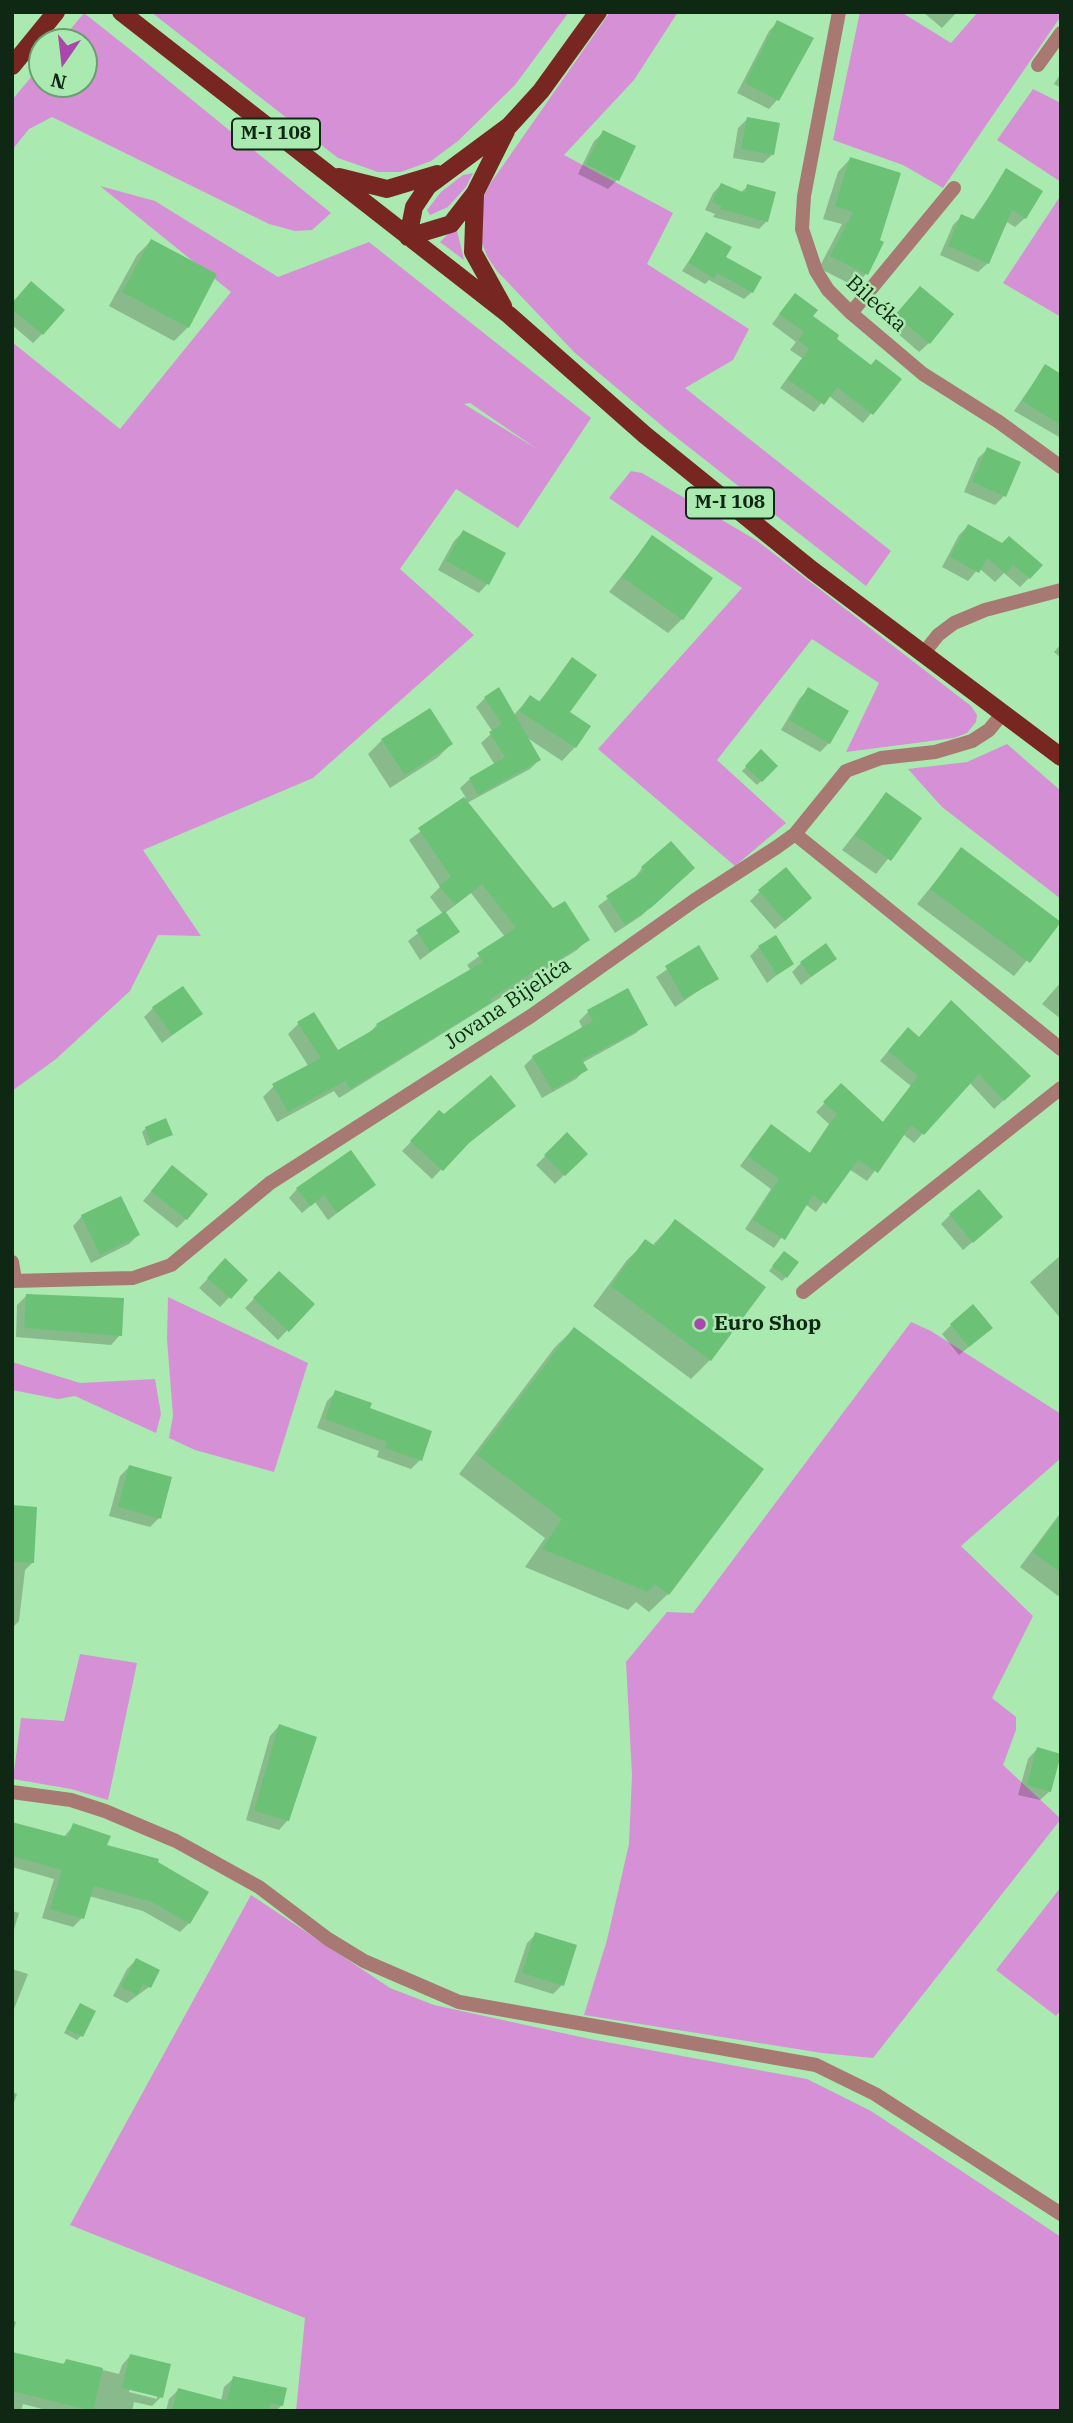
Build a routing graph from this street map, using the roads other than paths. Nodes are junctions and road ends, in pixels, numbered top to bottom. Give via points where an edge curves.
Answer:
1 (56, 12) edge
2 (121, 12) edge
3 (598, 12) edge
4 (839, 12) edge
5 (1061, 33) edge
6 (1038, 65) dead end
7 (12, 66) edge
8 (509, 126) junction
9 (446, 171) junction
10 (327, 174) junction
11 (954, 188) dead end
12 (475, 193) junction
13 (408, 237) junction
14 (851, 313) junction
15 (509, 315) junction
16 (1061, 467) edge
17 (1061, 590) edge
18 (923, 654) junction
19 (1003, 713) junction
20 (1061, 757) edge
21 (795, 834) junction
22 (1061, 1049) edge
23 (1061, 1088) edge
24 (12, 1262) edge
25 (14, 1280) edge
26 (803, 1292) dead end
27 (12, 1792) edge
28 (1061, 2214) edge

1 - 7 main road
2 - 10 main road, M-I 108
3 - 8 main road via 541,91
4 - 14 street, Bilećka via 812,140 802,229 816,271
5 - 6 street
8 - 9 main road
8 - 12 main road
9 - 10 main road via 387,189
9 - 13 main road via 414,207
10 - 13 main road, M-I 108
11 - 14 street
12 - 13 main road via 451,224
12 - 15 main road via 473,252
13 - 15 main road, M-I 108
14 - 16 street, Bilećka via 923,374
15 - 18 main road, M-I 108 via 656,443
17 - 18 street via 954,623
18 - 19 main road, M-I 108
19 - 20 main road, M-I 108
19 - 21 street, Jovana Bijelića via 972,741 935,752 880,758 846,771
21 - 22 street
21 - 25 street, Jovana Bijelića via 531,1016 270,1184 171,1265 133,1278
23 - 26 street
24 - 25 street
27 - 28 street via 71,1800 176,1841 260,1887 364,1961 459,2002 816,2065 875,2094

